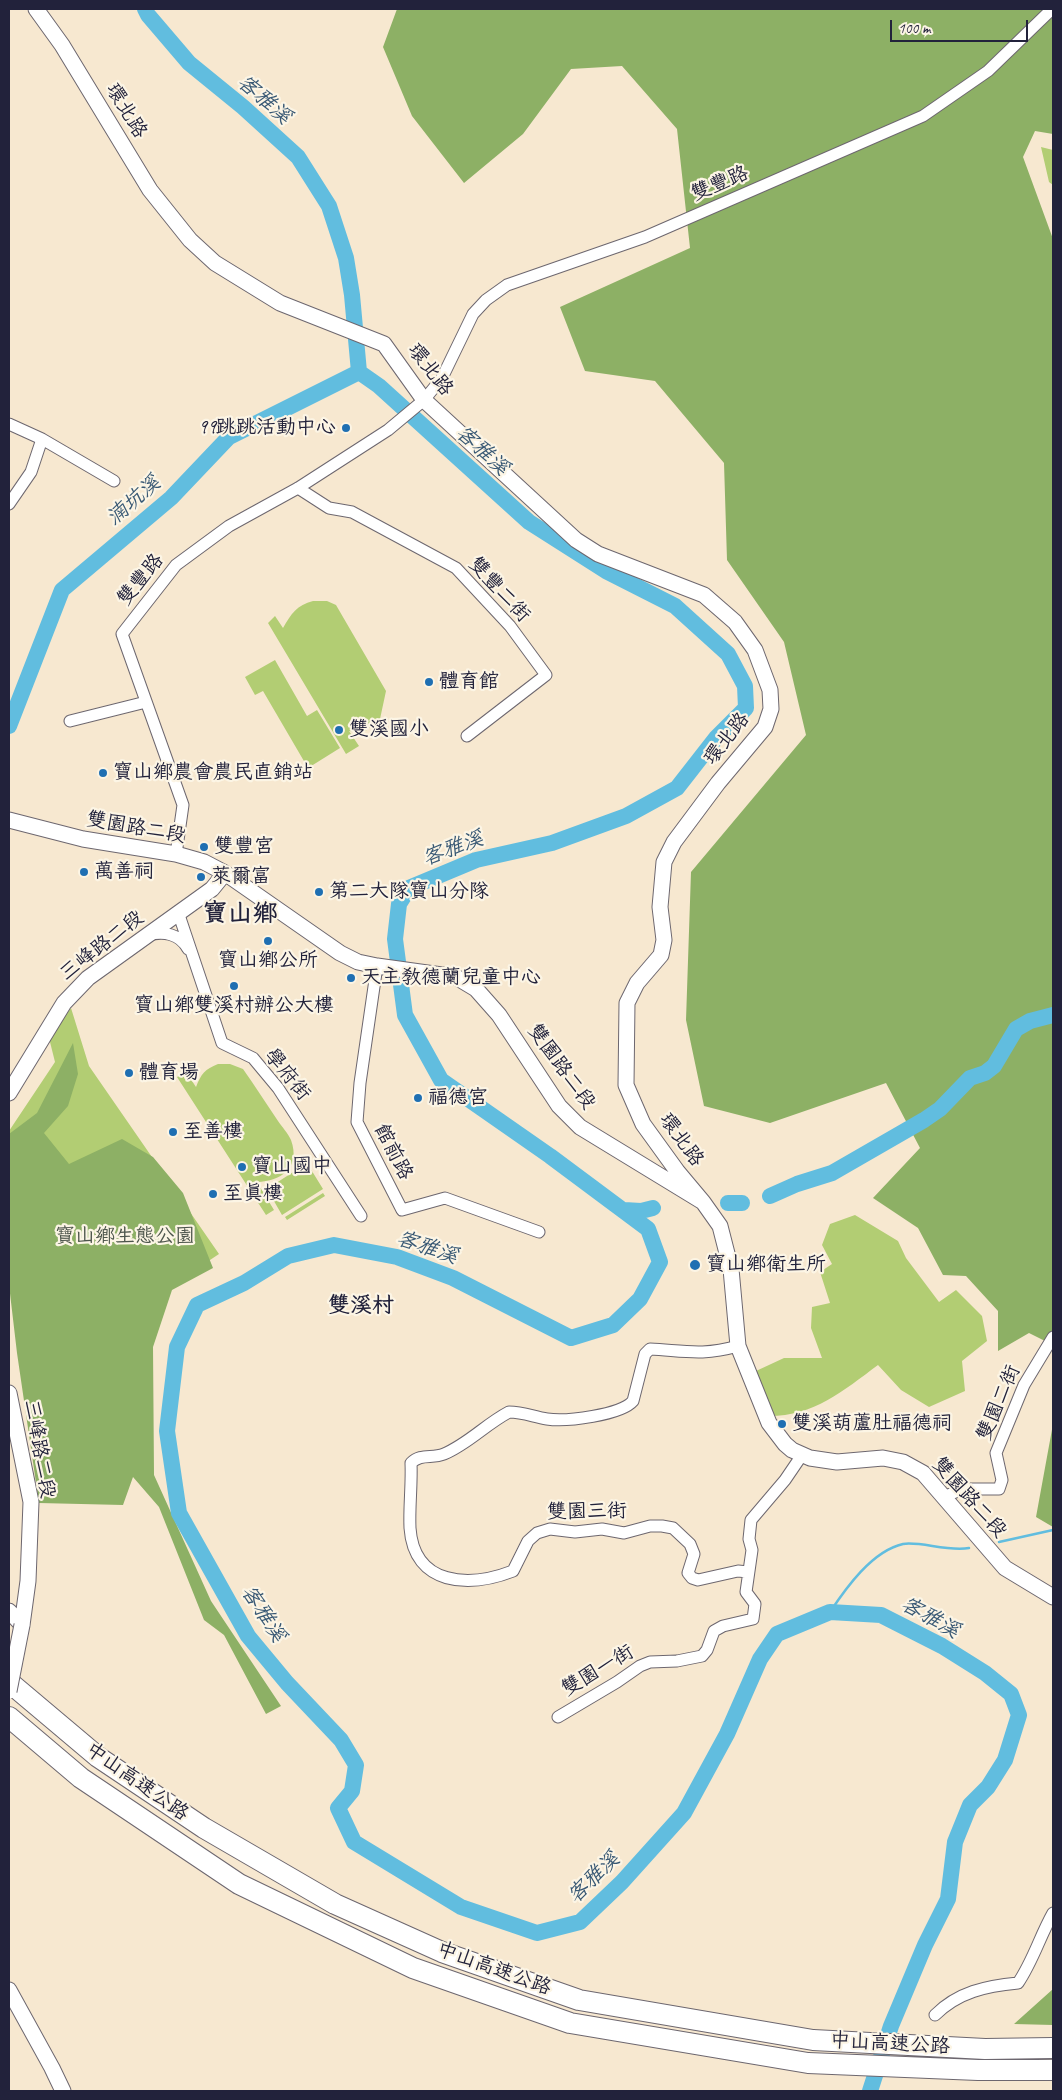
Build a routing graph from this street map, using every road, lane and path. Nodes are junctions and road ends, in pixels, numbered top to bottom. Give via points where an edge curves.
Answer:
1 (36, 9) edge
2 (1052, 9) edge
3 (424, 400) junction
4 (9, 424) edge
5 (42, 439) junction
6 (114, 481) dead end
7 (298, 488) junction
8 (9, 504) edge
9 (146, 702) junction
10 (70, 721) dead end
11 (467, 736) dead end
12 (9, 820) edge
13 (176, 854) junction
14 (225, 873) junction
15 (178, 912) junction
16 (144, 936) junction
17 (194, 959) junction
18 (377, 966) junction
19 (9, 1093) edge
20 (703, 1202) junction
21 (361, 1216) dead end
22 (539, 1232) dead end
23 (1053, 1337) edge
24 (738, 1346) junction
25 (9, 1393) edge
26 (802, 1455) junction
27 (944, 1497) junction
28 (748, 1572) junction
29 (1053, 1597) edge
30 (9, 1611) edge
31 (22, 1624) junction
32 (9, 1682) edge
33 (9, 1691) edge
34 (558, 1717) dead end
35 (9, 1718) edge
36 (1053, 1913) edge
37 (9, 1990) edge
38 (935, 2015) dead end
39 (1053, 2048) edge
40 (1053, 2070) edge
41 (62, 2091) edge

1 - 3 street, 環北路 via 62,45 150,190 190,240 215,263 280,303 384,344
2 - 3 street, 雙豐路 via 988,71 922,116 645,237 507,285 472,314 442,378
3 - 7 street, 雙豐路 via 388,430
3 - 20 street, 環北路 via 576,540 598,554 704,595 735,622 755,650 766,675 771,709 765,727 712,790 674,842 664,862 660,907 664,940 661,955 637,983 626,1003 626,1085 643,1124
4 - 5 street
5 - 6 street
5 - 8 street via 32,472
7 - 9 street, 雙豐路 via 230,526 176,565 122,634
7 - 11 street, 雙豐二街 via 329,508 352,512 456,568 510,626 546,675
9 - 10 street
9 - 13 street, 雙豐路 via 183,805
12 - 13 street, 雙園路二段 via 83,840
13 - 14 street, 雙園路二段 via 204,862
14 - 15 street, 三峰路二段 via 212,889
14 - 18 street, 雙園路二段 via 340,953 358,962
15 - 16 street, 三峰路二段
15 - 17 street, 學府街
16 - 17 street, 學府街 via 173,934 184,942
16 - 19 street, 三峰路二段 via 88,978 64,1003
17 - 21 street, 學府街 via 222,1043 253,1058 278,1088
18 - 20 street, 雙園路二段 via 456,977 476,989 499,1015 559,1106 580,1127
18 - 22 street, 館前路 via 357,1122 402,1210 445,1198
20 - 24 street, 雙園路二段 via 720,1226 731,1269
23 - 27 street, 雙園二街 via 1024,1385 996,1452 1002,1480 999,1489 962,1489
24 - 26 street, 雙園路二段 via 770,1423 785,1444
24 - 28 street, 雙園三街 via 693,1354 650,1349 645,1354 633,1401 628,1407 571,1419 548,1420 509,1412 441,1456 416,1458 411,1463 410,1529 417,1554 432,1574 459,1580 489,1578 513,1571 528,1541 537,1533 550,1529 575,1532 602,1529 624,1533 650,1526 673,1528 690,1544 694,1554 688,1573 692,1578 698,1580 738,1571
25 - 31 street, 三峰路二段 via 31,1502 28,1581
26 - 27 street, 雙園路二段 via 837,1462 873,1457 893,1459 923,1473
26 - 28 street, 雙園一街 via 751,1520 749,1539 752,1550
27 - 29 street, 雙園路二段 via 1005,1568
28 - 34 street, 雙園一街 via 746,1592 755,1604 753,1619 714,1631 702,1656 640,1666
30 - 31 street
31 - 33 street, 三峰路二段, bridge
32 - 39 highway, 中山高速公路 via 98,1757 204,1828 335,1904 442,1952 579,2000 813,2040 985,2049
35 - 40 highway, 中山高速公路 via 81,1778 239,1884 413,1968 570,2023 808,2063
36 - 38 street via 1038,1939 1031,1963 1018,1983 986,1986 946,2004
37 - 41 street

